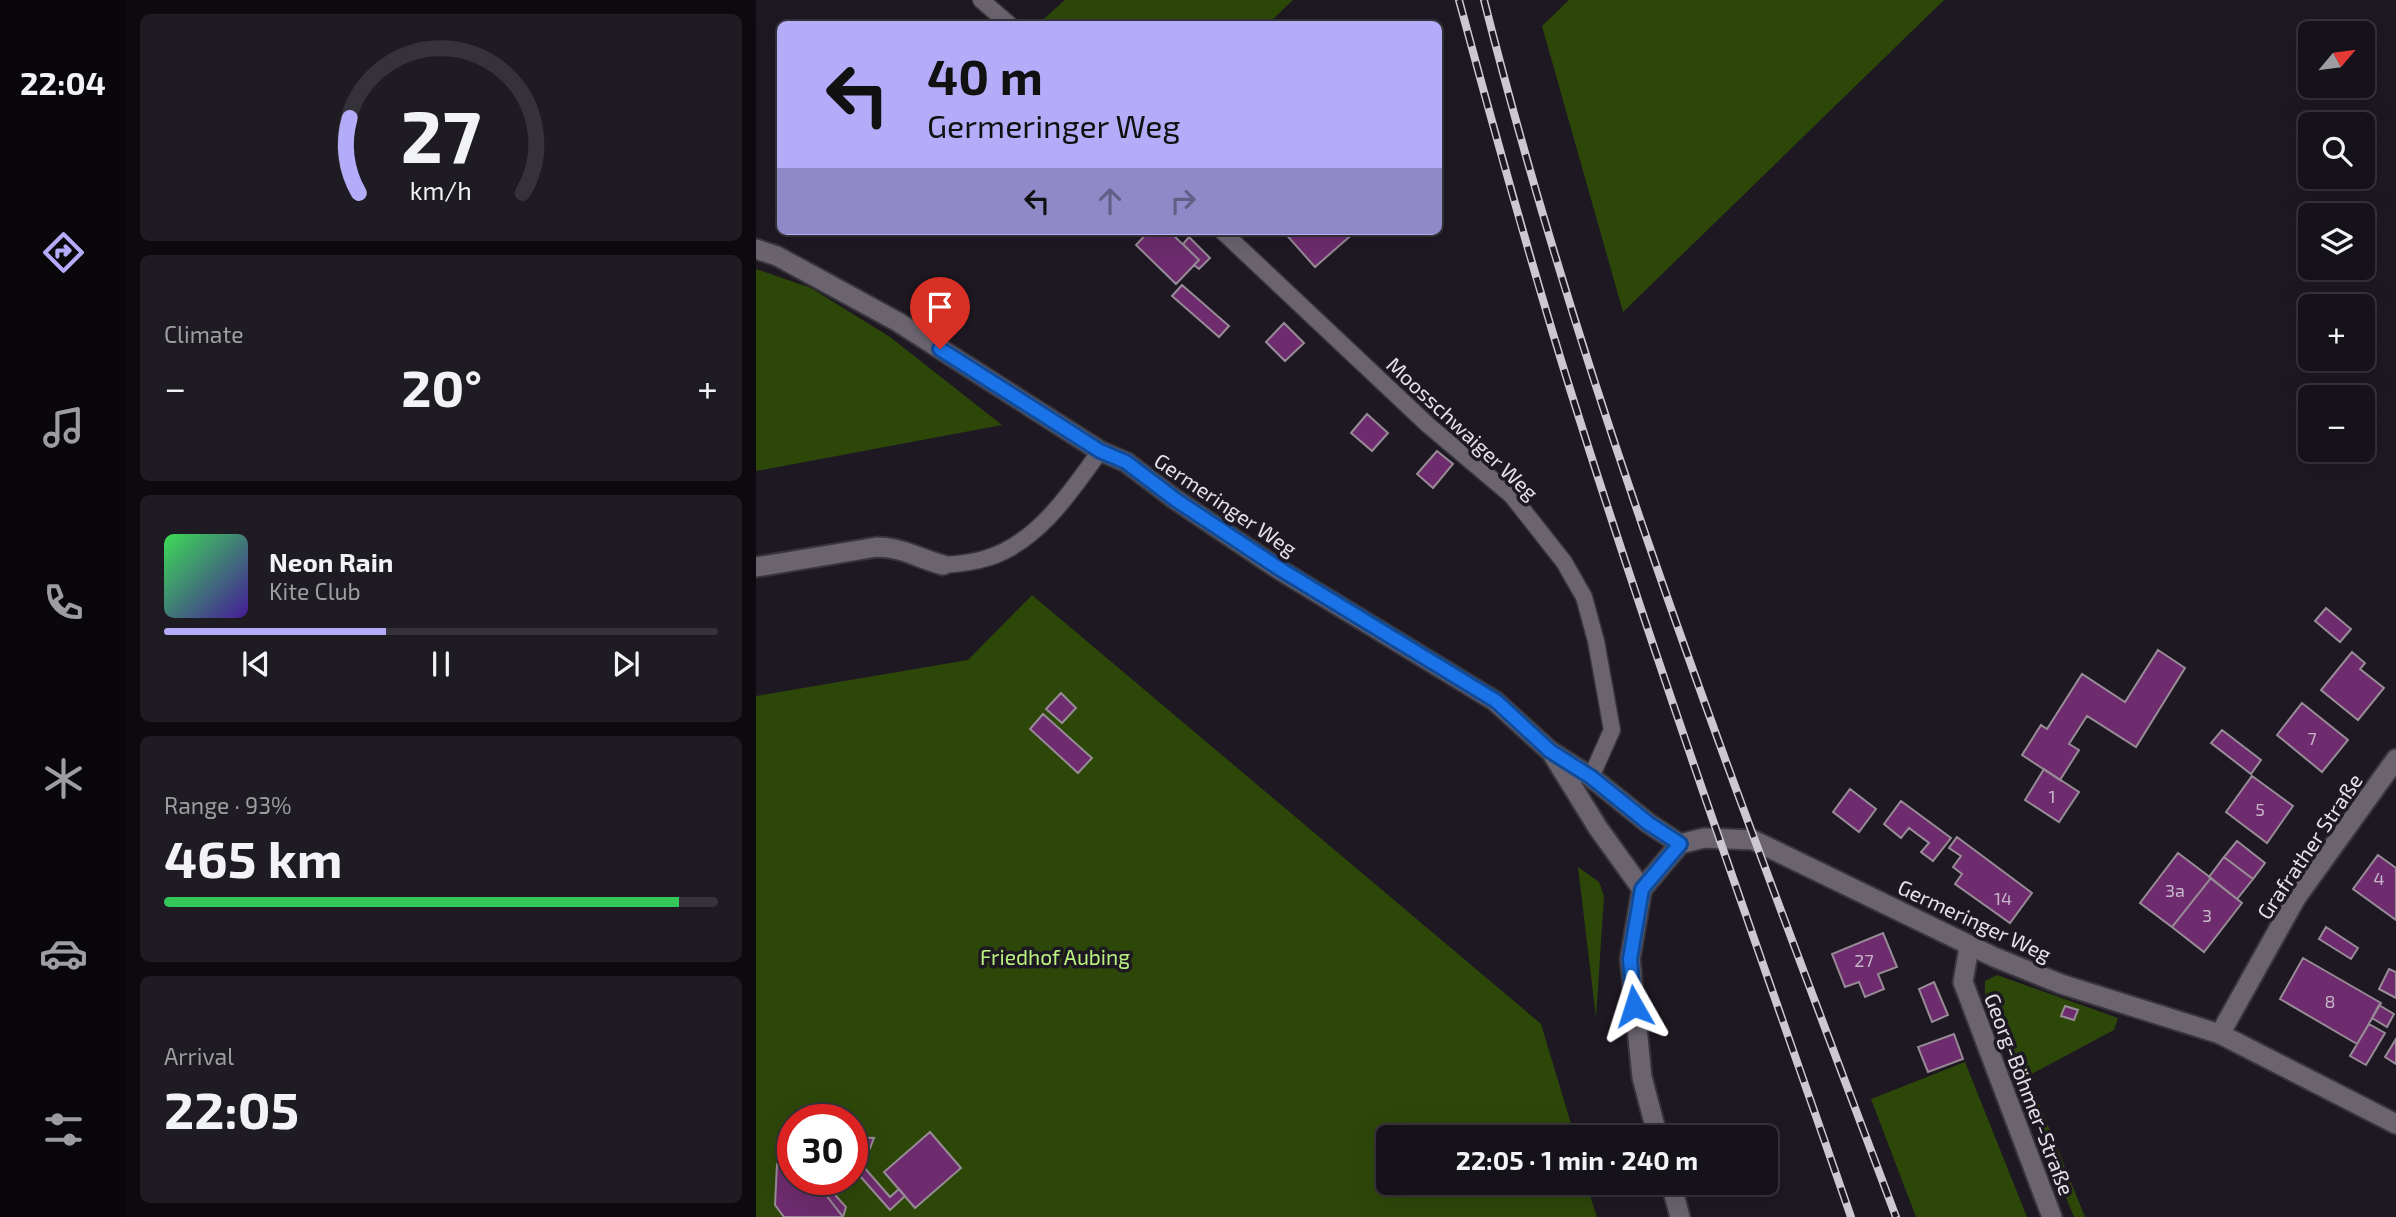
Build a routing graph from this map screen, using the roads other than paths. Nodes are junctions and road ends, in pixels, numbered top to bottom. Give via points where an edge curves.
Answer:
1 (981, 0) edge
2 (1006, 21) edge
3 (1226, 235) edge
4 (756, 249) edge
5 (1100, 451) junction
6 (943, 565) joint
7 (756, 567) edge
8 (1550, 751) junction
9 (2396, 759) edge
10 (1591, 777) junction
11 (1680, 844) junction
12 (1642, 889) junction
13 (1969, 947) junction
14 (2220, 1034) junction
15 (2396, 1124) edge
16 (1655, 1125) edge
17 (1674, 1195) edge
18 (1680, 1217) edge
19 (2052, 1217) edge

1 - 2 lane
3 - 10 lane, Moosschwaiger Weg via 1428,425 1512,496 1564,562 1584,597 1597,641 1612,730
4 - 5 street, Germeringer Weg via 898,322
5 - 6 lane via 1029,536 989,558
5 - 8 street, Germeringer Weg via 1126,462 1280,569 1496,701
6 - 7 street via 892,547 877,547
8 - 10 street, Germeringer Weg
8 - 12 street, Germeringer Weg
9 - 14 street, Grafrather Straße via 2296,898
10 - 11 street, Germeringer Weg
11 - 12 street
11 - 13 street, Germeringer Weg via 1704,838 1753,840
12 - 16 street via 1630,959 1642,1077
13 - 14 street, Germeringer Weg via 2061,984
13 - 19 street, Georg-Böhmer-Straße via 1963,982
14 - 15 street, Germeringer Weg
17 - 18 street

